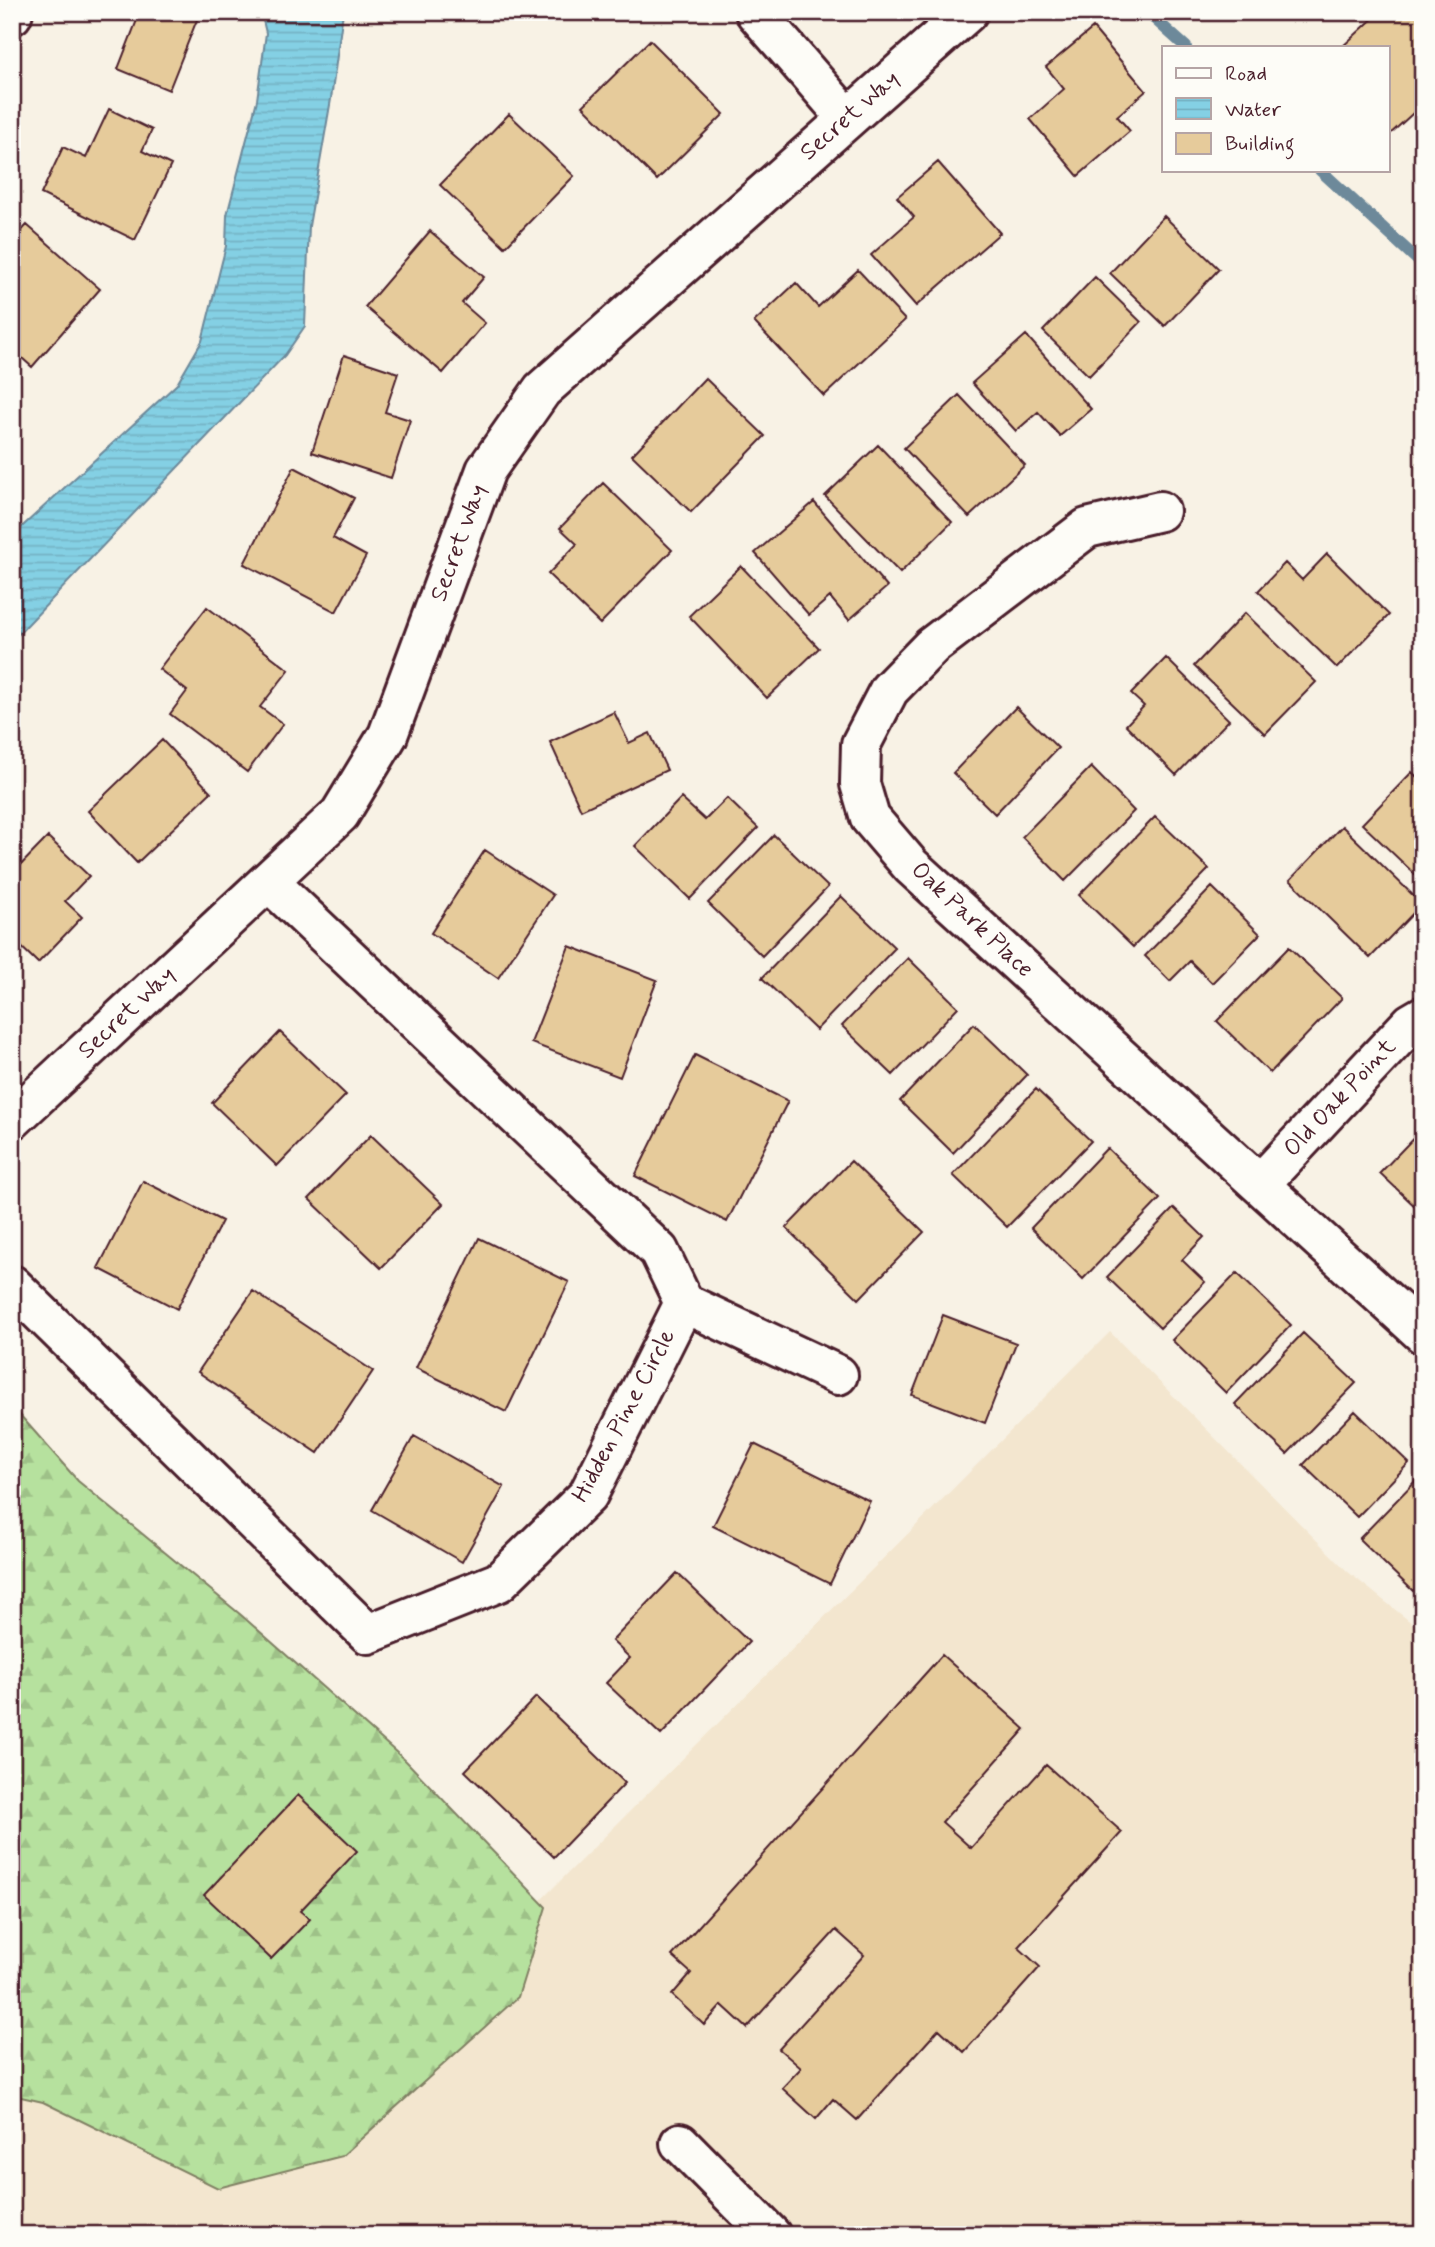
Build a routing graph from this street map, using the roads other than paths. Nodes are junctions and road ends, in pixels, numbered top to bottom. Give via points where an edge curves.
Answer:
1 (755, 12) edge
2 (968, 12) edge
3 (847, 118) junction
4 (1160, 511) dead end
5 (268, 881) junction
6 (1423, 1016) edge
7 (12, 1119) edge
8 (1260, 1184) junction
9 (12, 1285) edge
10 (684, 1303) junction
11 (1423, 1334) edge
12 (838, 1375) dead end
13 (680, 2143) dead end
14 (771, 2235) edge

1 - 3 street
2 - 3 street, Secret Way
3 - 5 street, Secret Way via 542,390 486,470 388,735 340,814
4 - 8 street, Oak Park Place via 1087,528 932,646 889,690 861,744 860,784 870,818 911,866
5 - 7 street, Secret Way
5 - 10 street, Hidden Pine Circle via 659,1251
6 - 8 street, Old Oak Point via 1411,1023
8 - 11 street, Oak Park Place
9 - 10 street, Hidden Pine Circle via 368,1634 499,1582 588,1495
10 - 12 street
13 - 14 street

